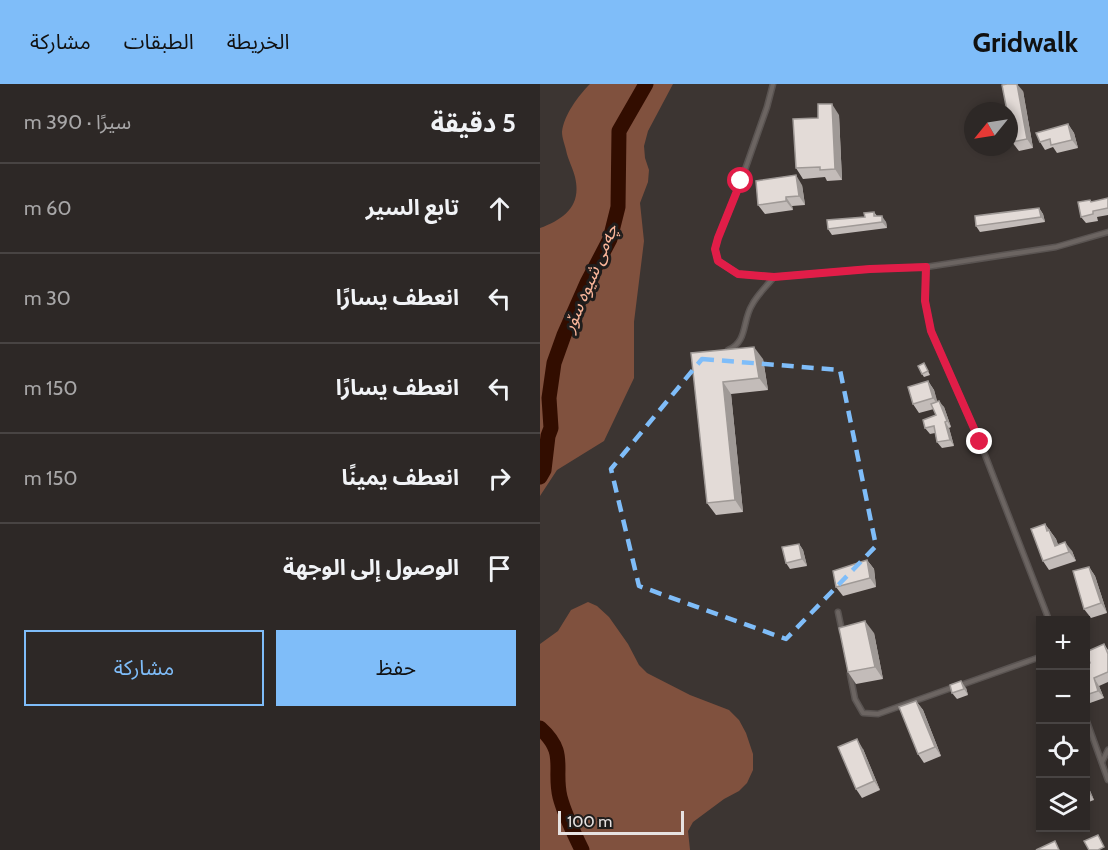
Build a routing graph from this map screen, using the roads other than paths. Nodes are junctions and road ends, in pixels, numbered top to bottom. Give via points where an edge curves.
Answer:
1 (773, 84) edge
2 (1108, 232) edge
3 (926, 267) junction
4 (774, 277) junction
5 (726, 351) edge
6 (838, 612) dead end
7 (1047, 616) edge
8 (842, 633) edge
9 (1036, 659) edge
10 (849, 666) edge
11 (1088, 724) edge
12 (1108, 750) edge
13 (1102, 763) junction
14 (1108, 780) edge

1 - 4 lane via 715,249 718,261 738,274
2 - 3 lane via 1056,246
3 - 4 lane
3 - 7 lane via 925,301 931,331 980,442
4 - 5 lane via 751,306 742,338
6 - 8 lane
9 - 10 lane via 878,714 863,713 855,699
11 - 13 lane
12 - 13 lane
13 - 14 lane

